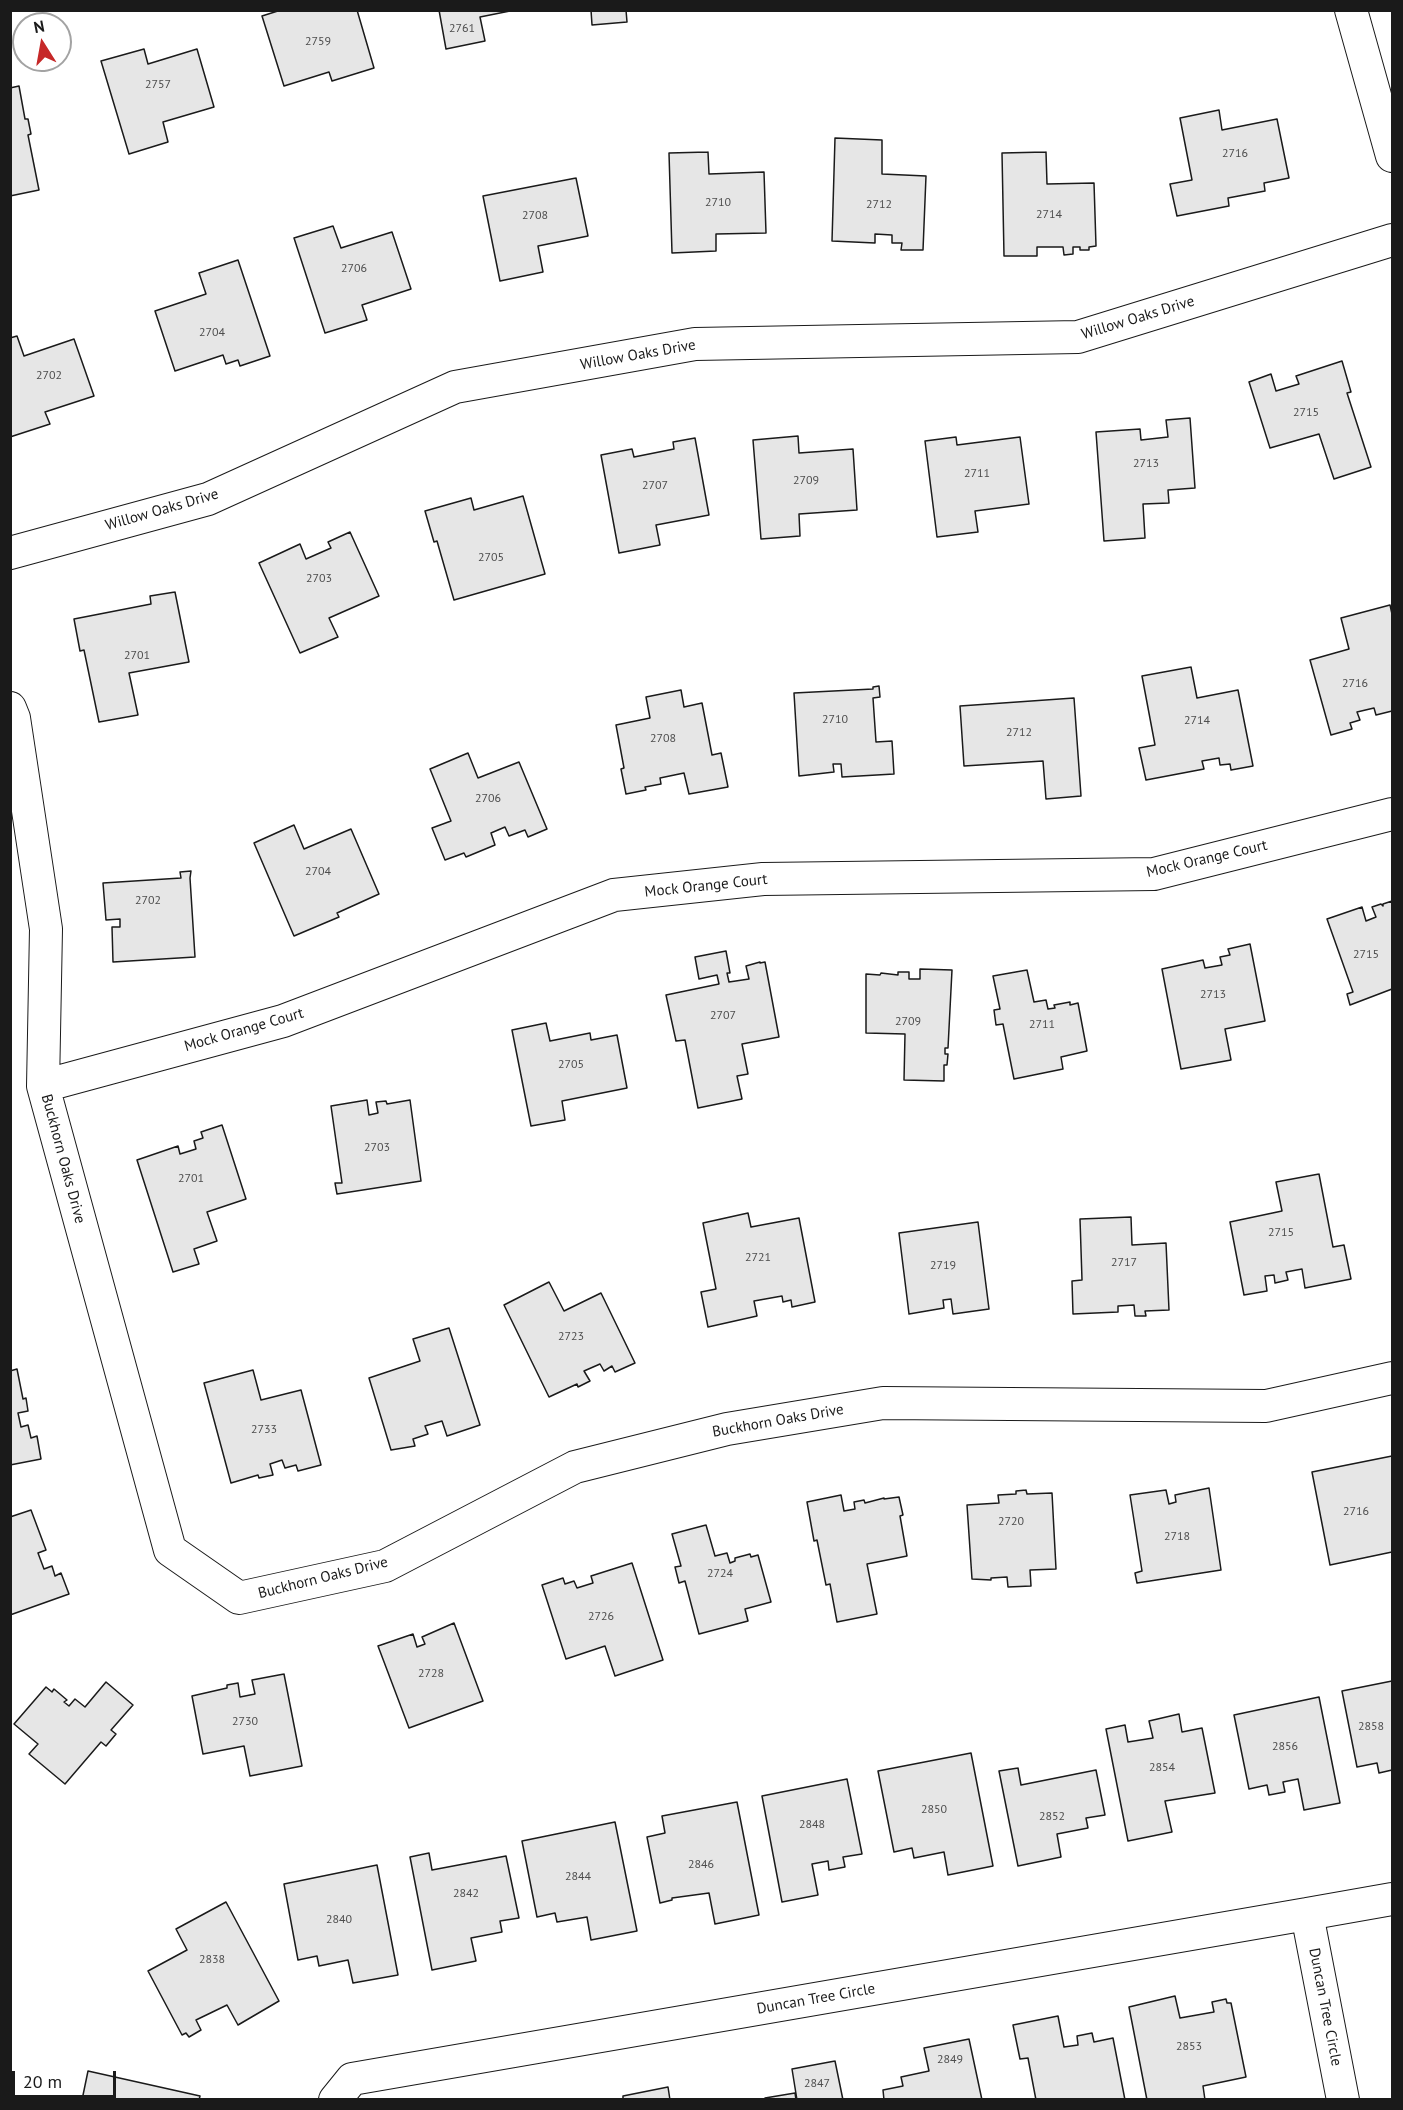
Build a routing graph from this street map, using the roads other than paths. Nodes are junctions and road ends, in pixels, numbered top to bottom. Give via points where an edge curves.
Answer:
1 (1351, 10) edge
2 (1392, 156) edge
3 (1392, 240) edge
4 (10, 553) edge
5 (10, 708) edge
6 (1392, 814) edge
7 (43, 1086) junction
8 (1392, 1378) edge
9 (1392, 1899) edge
10 (1307, 1914) junction
11 (334, 2100) edge
12 (1343, 2100) edge

1 - 2 street
3 - 4 street, Willow Oaks Drive via 1078,337 695,344 455,387 208,500
5 - 7 street, Buckhorn Oaks Drive via 46,929
6 - 7 street, Mock Orange Court via 1154,874 763,879 614,895 282,1021
7 - 8 street, Buckhorn Oaks Drive via 170,1550 240,1598 385,1566 574,1467 728,1429 883,1403 1266,1406
9 - 10 street, Duncan Tree Circle
10 - 11 street, Duncan Tree Circle via 352,2079
10 - 12 street, Duncan Tree Circle

